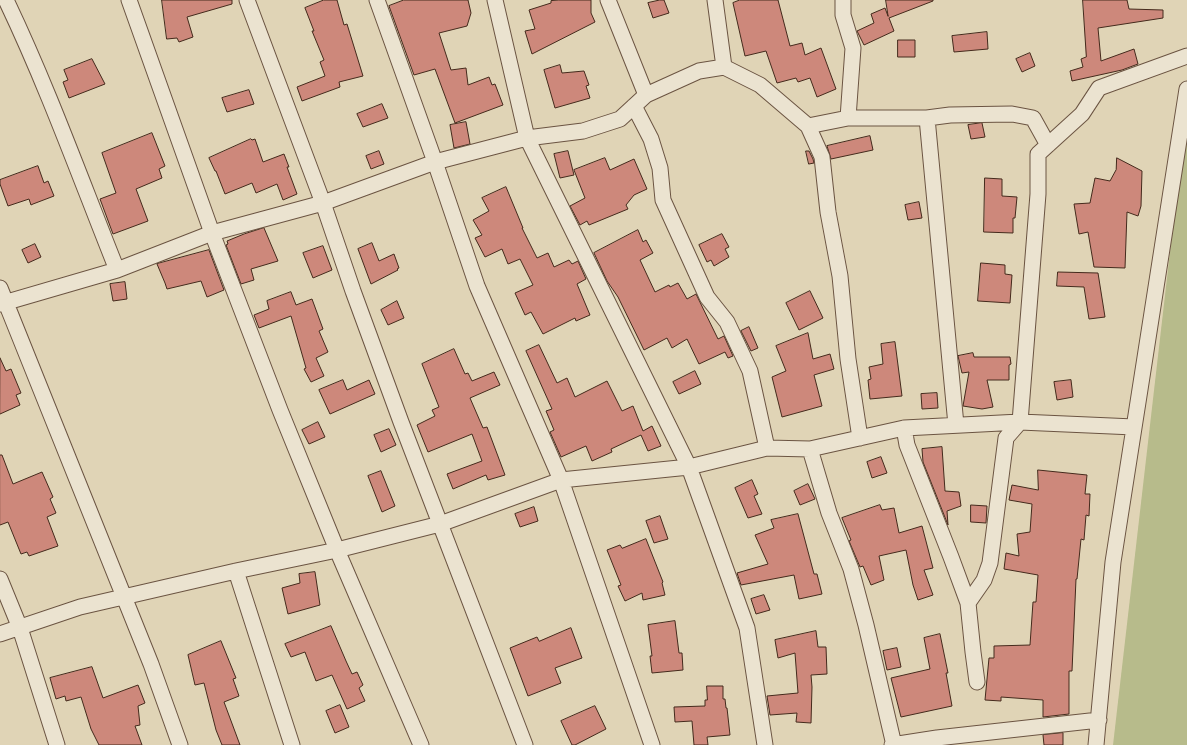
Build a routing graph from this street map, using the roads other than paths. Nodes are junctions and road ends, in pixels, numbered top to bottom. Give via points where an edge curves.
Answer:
1 (6, 0) edge
2 (129, 0) edge
3 (247, 0) edge
4 (377, 0) edge
5 (495, 0) edge
6 (608, 0) edge
7 (715, 0) edge
8 (843, 0) edge
9 (1187, 56) edge
10 (724, 67) junction
11 (1187, 89) edge
12 (646, 95) junction
13 (634, 106) junction
14 (848, 118) junction
15 (926, 118) junction
16 (808, 126) junction
17 (527, 138) junction
18 (1048, 145) junction
19 (435, 162) junction
20 (323, 203) junction
21 (212, 233) junction
22 (117, 270) junction
23 (0, 288) edge
24 (3, 303) edge
25 (1020, 422) junction
26 (956, 425) junction
27 (1134, 427) junction
28 (904, 428) junction
29 (860, 438) junction
30 (767, 448) junction
31 (810, 450) junction
32 (689, 467) junction
33 (561, 480) junction
34 (440, 524) junction
35 (337, 550) junction
36 (236, 571) junction
37 (0, 578) edge
38 (123, 598) junction
39 (968, 603) junction
40 (20, 628) junction
41 (0, 634) edge
42 (977, 682) dead end
43 (1098, 720) junction
44 (57, 745) edge
45 (180, 745) edge
46 (292, 745) edge
47 (421, 745) edge
48 (525, 745) edge
49 (652, 745) edge
50 (765, 745) edge
51 (893, 745) edge
52 (1096, 745) edge

1 - 22 street via 47,92
2 - 21 street
3 - 20 street
4 - 19 street
5 - 17 street
6 - 12 street
7 - 10 street
8 - 14 street via 844,15 853,48
9 - 18 street via 1099,88 1082,114
10 - 12 street via 699,71
10 - 16 street via 760,85
11 - 27 street
12 - 13 street
13 - 17 street via 620,119 583,131
13 - 30 street via 651,139 660,168 663,200 707,297 728,322 750,371
14 - 15 street
14 - 16 street
15 - 18 street via 1012,114 1033,118
15 - 26 street
16 - 29 street via 822,157
17 - 19 street
17 - 32 street
18 - 25 street via 1038,154 1038,194
19 - 20 street
19 - 33 street via 477,286
20 - 21 street
20 - 34 street
21 - 22 street
21 - 35 street
22 - 24 street
23 - 24 street
24 - 38 street
25 - 26 street
25 - 27 street
25 - 39 street via 1006,438 990,563 984,580
26 - 28 street
27 - 43 street via 1112,562
28 - 29 street
28 - 39 street via 907,445
29 - 31 street
30 - 31 street
30 - 32 street
31 - 51 street via 829,513 851,569
32 - 33 street
32 - 50 street via 747,628
33 - 34 street
33 - 49 street
34 - 35 street
34 - 48 street
35 - 36 street
35 - 47 street
36 - 38 street
36 - 46 street
37 - 40 street
38 - 40 street via 80,607
38 - 45 street via 151,664
39 - 42 street
40 - 41 street
40 - 44 street
43 - 51 street
43 - 52 street

